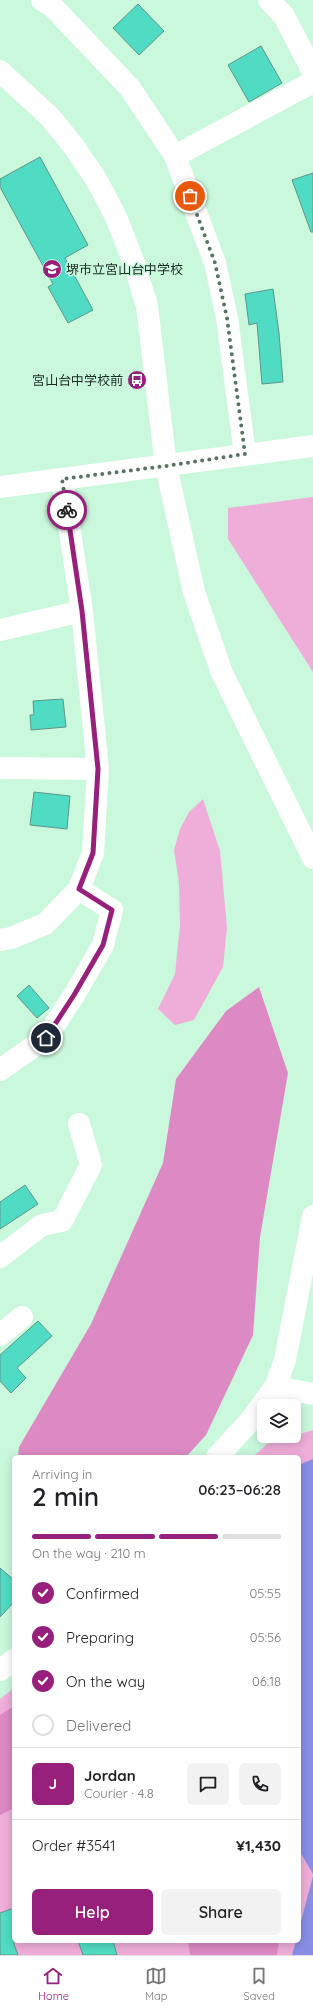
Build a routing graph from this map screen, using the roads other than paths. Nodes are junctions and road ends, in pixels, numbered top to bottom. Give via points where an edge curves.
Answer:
1 (269, 0) edge
2 (51, 2) edge
3 (0, 71) edge
4 (313, 72) edge
5 (313, 82) edge
6 (175, 156) junction
7 (313, 446) edge
8 (245, 454) junction
9 (166, 466) junction
10 (62, 479) junction
11 (0, 487) edge
12 (82, 611) junction
13 (0, 630) edge
14 (0, 768) edge
15 (98, 769) junction
16 (313, 858) edge
17 (79, 889) junction
18 (0, 940) edge
19 (0, 1070) edge
20 (79, 1124) dead end
21 (313, 1216) edge
22 (0, 1257) edge
23 (22, 1317) dead end
24 (0, 1335) edge
25 (275, 1387) junction
26 (313, 1394) edge
27 (219, 1455) edge
28 (12, 1661) edge
29 (0, 1670) edge

1 - 4 street via 284,16
2 - 6 street via 130,88
3 - 9 street via 50,118 72,144 96,179 116,217 147,306
5 - 6 street
6 - 8 street via 215,263 227,318
7 - 8 street
8 - 9 street
9 - 10 street
9 - 16 street via 194,592 222,673
10 - 11 street
10 - 12 street
12 - 13 street
12 - 15 street
14 - 15 street
15 - 17 street via 93,853
17 - 18 street via 45,924
17 - 19 street via 112,910 103,945 46,1038
20 - 22 street via 91,1165 62,1221 42,1225
21 - 25 street via 285,1360
23 - 24 street
25 - 26 street
25 - 27 street via 251,1420
28 - 29 street

